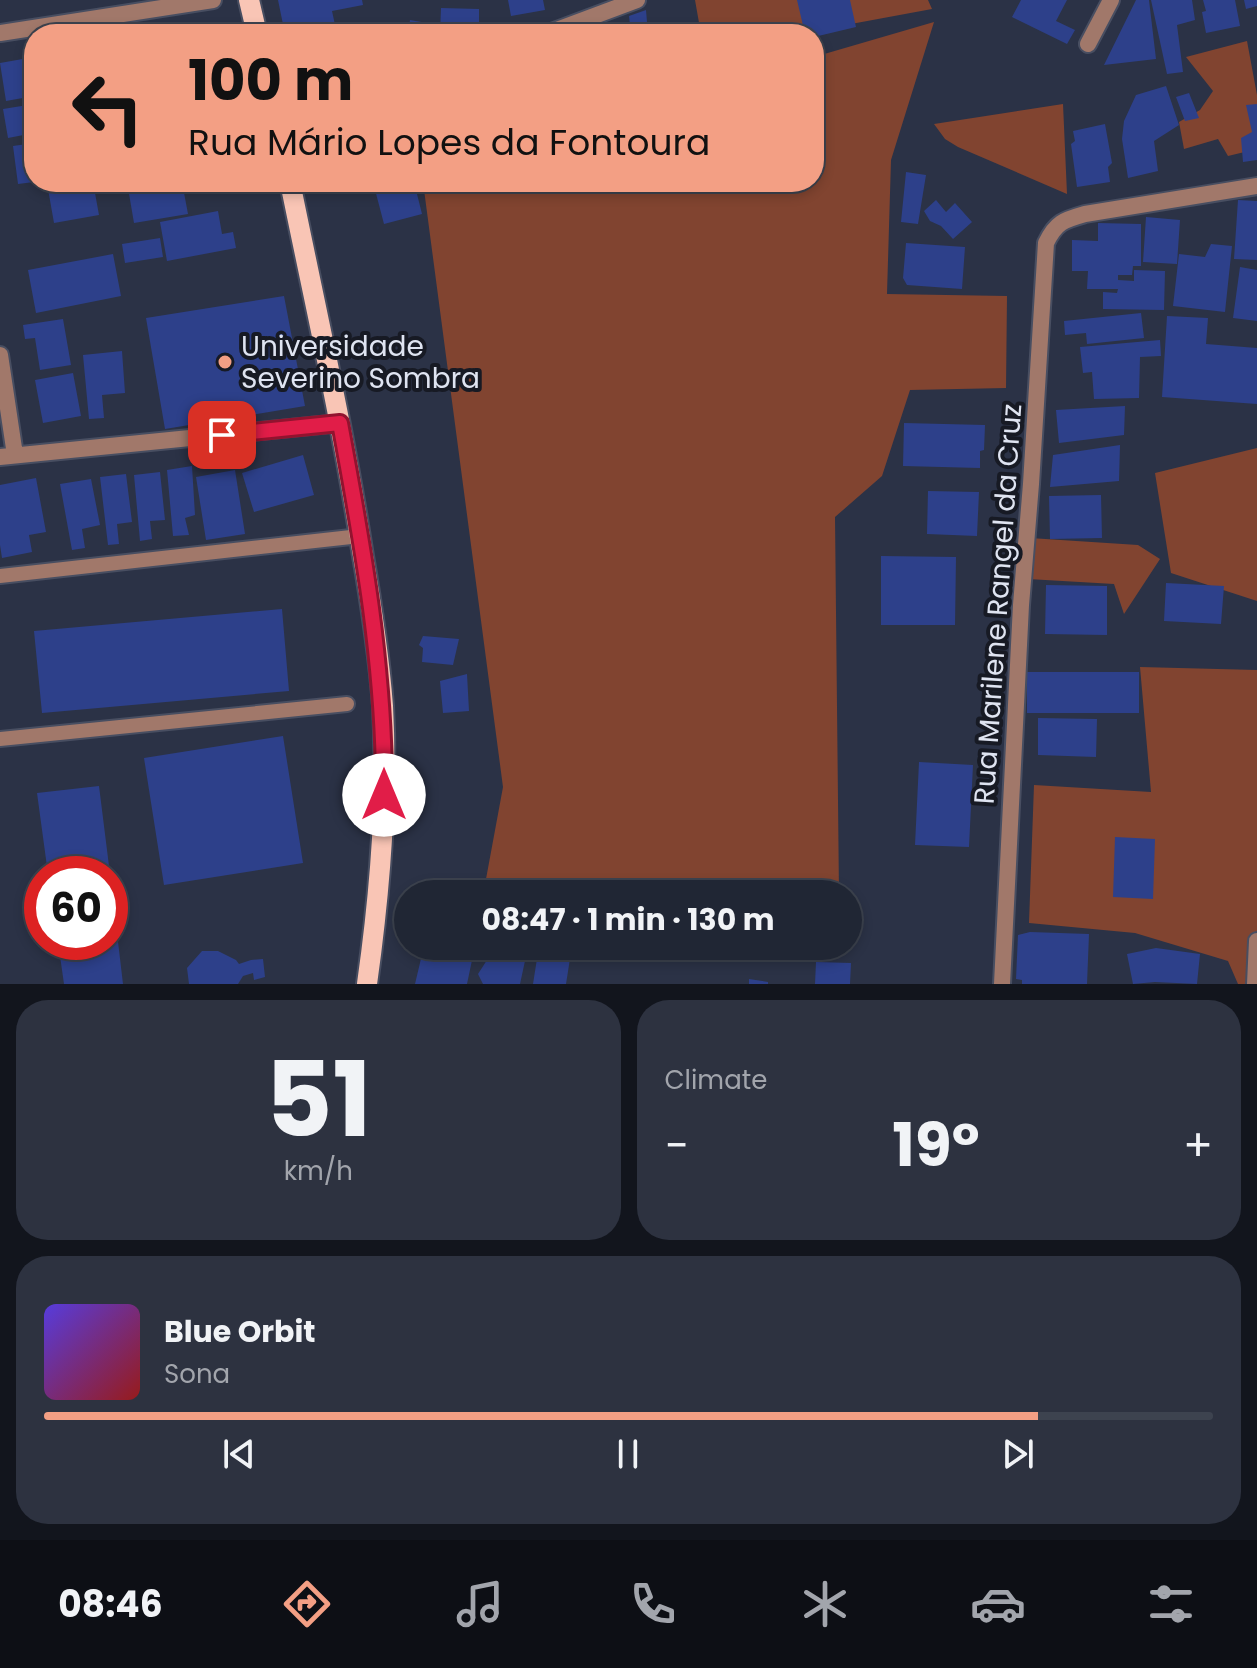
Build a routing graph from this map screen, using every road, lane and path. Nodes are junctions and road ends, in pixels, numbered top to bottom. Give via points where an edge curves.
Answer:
1 (213, 0) edge
2 (249, 0) edge
3 (637, 0) edge
4 (1111, 0) edge
5 (58, 24) edge
6 (255, 24) edge
7 (573, 24) edge
8 (24, 29) edge
9 (0, 33) edge
10 (1088, 44) dead end
11 (1257, 186) edge
12 (292, 192) edge
13 (0, 355) edge
14 (340, 423) junction
15 (8, 456) edge
16 (360, 536) junction
17 (0, 576) edge
18 (347, 704) dead end
19 (0, 739) edge
20 (1257, 941) edge
21 (367, 984) edge
22 (1002, 984) edge
23 (1255, 984) edge

1 - 5 street
2 - 6 main road
3 - 7 street
4 - 10 street
8 - 9 street
11 - 22 street, Rua Marilene Rangel da Cruz via 1085,214 1052,229 1046,243
12 - 14 main road
13 - 15 street
14 - 15 street
14 - 16 main road
16 - 17 lane
16 - 21 main road via 377,643 384,750 383,841
18 - 19 lane
20 - 23 street

